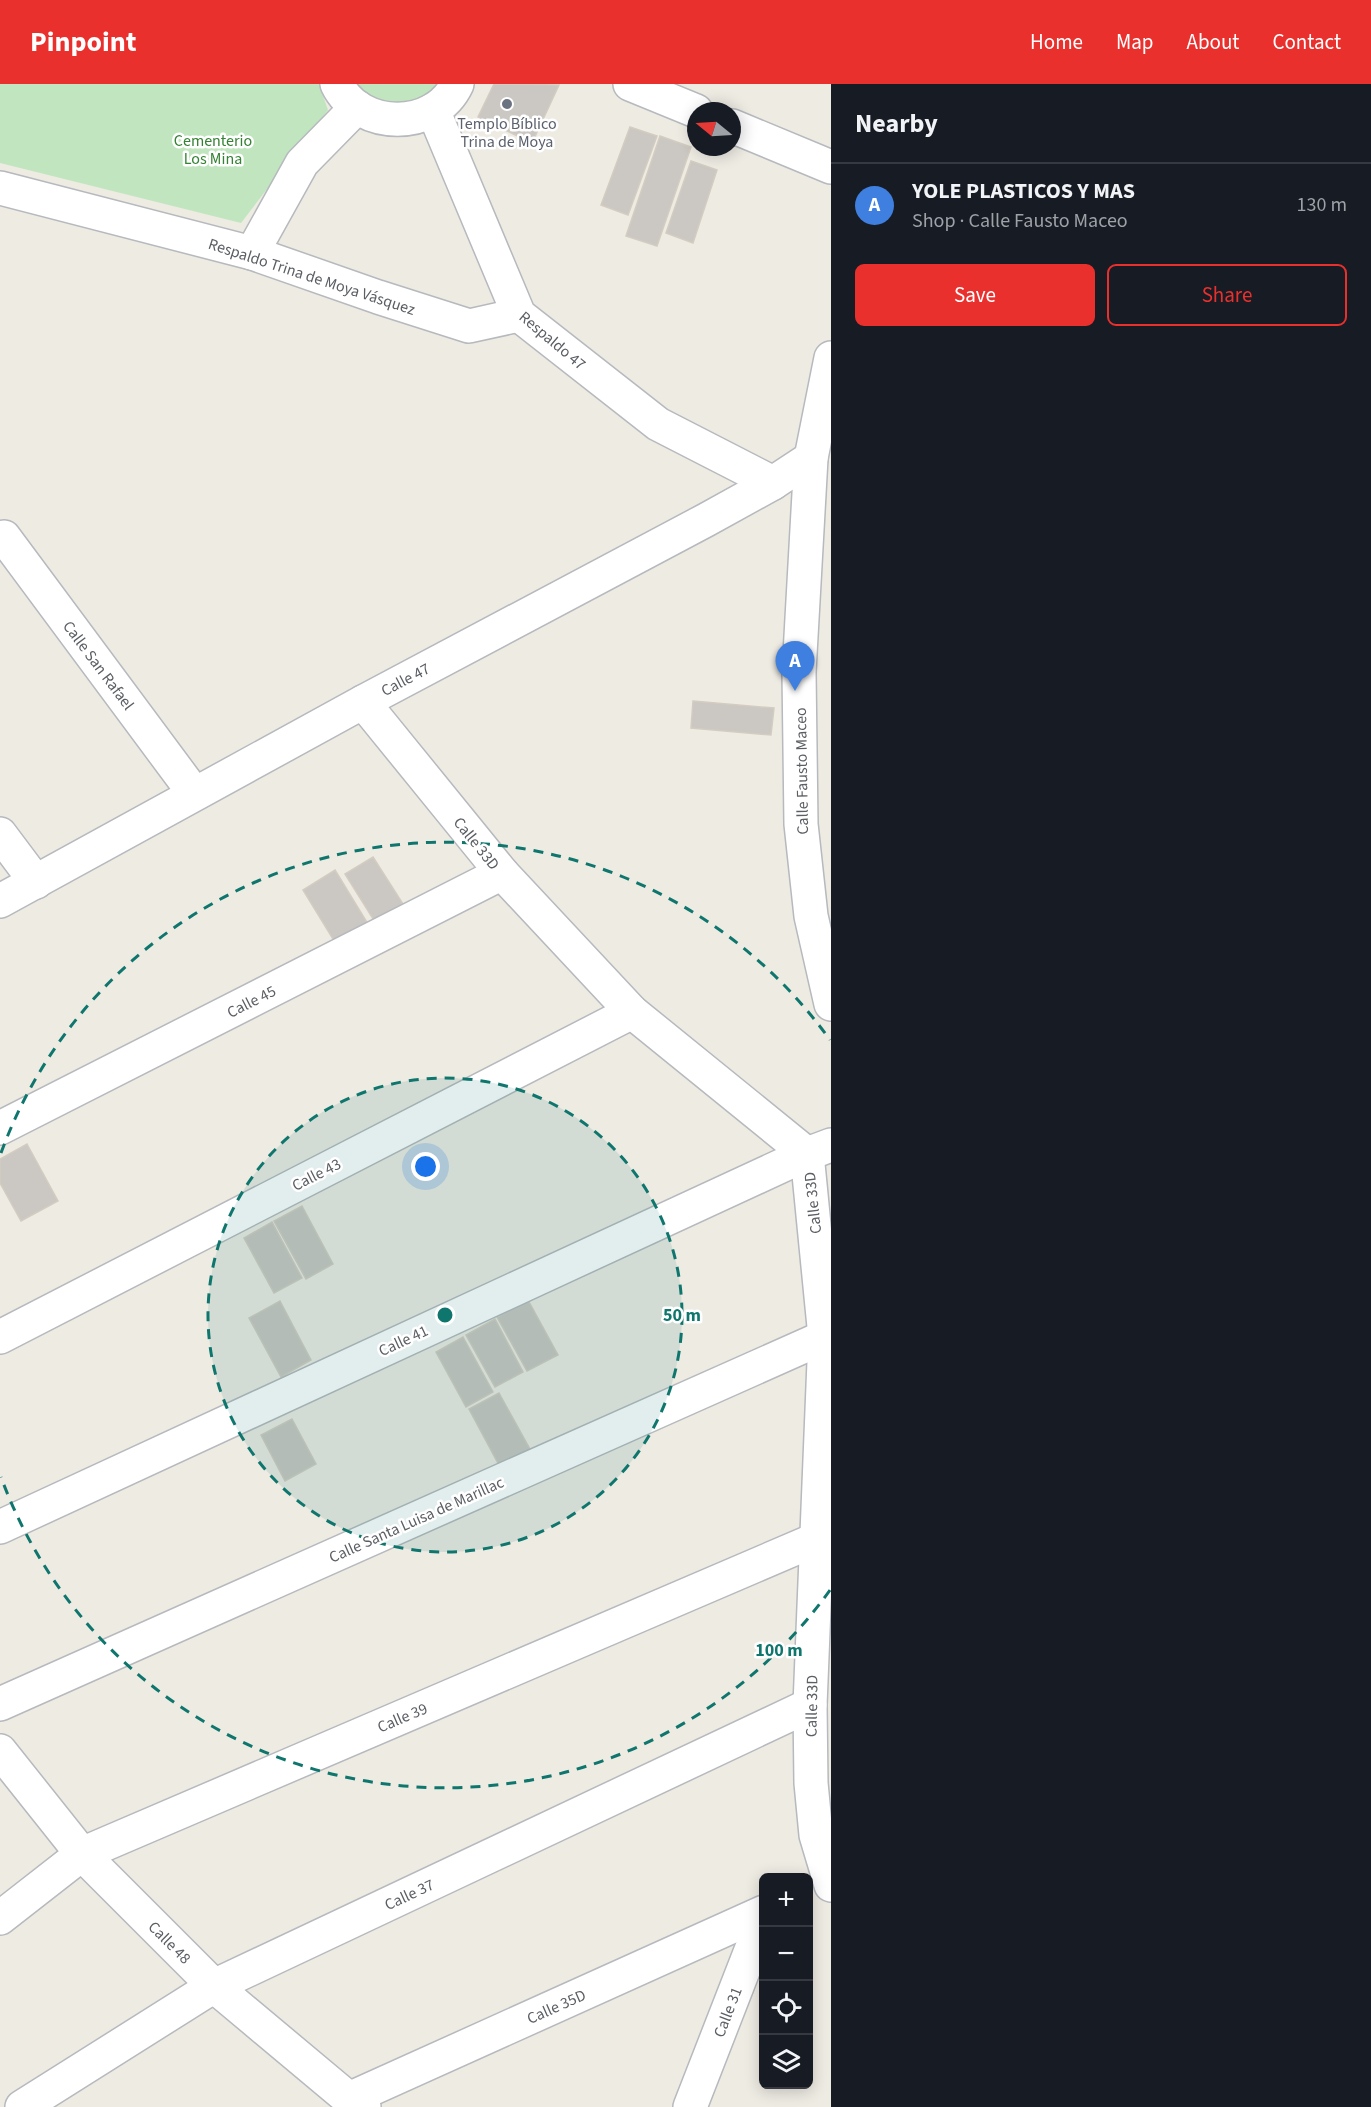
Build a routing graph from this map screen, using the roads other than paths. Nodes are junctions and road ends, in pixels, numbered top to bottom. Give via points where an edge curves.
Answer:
1 (457, 84) edge
2 (630, 84) edge
3 (347, 96) edge
4 (687, 107) edge
5 (433, 110) junction
6 (741, 130) edge
7 (831, 167) edge
8 (0, 188) edge
9 (252, 254) junction
10 (519, 315) junction
11 (831, 358) edge
12 (811, 459) junction
13 (773, 483) junction
14 (4, 537) dead end
15 (363, 702) junction
16 (194, 793) junction
17 (0, 834) edge
18 (502, 873) junction
19 (36, 882) junction
20 (0, 901) edge
21 (831, 1004) edge
22 (632, 1012) junction
23 (0, 1128) edge
24 (819, 1149) edge
25 (828, 1335) edge
26 (0, 1337) edge
27 (0, 1527) edge
28 (817, 1539) junction
29 (0, 1704) edge
30 (810, 1705) junction
31 (0, 1751) edge
32 (82, 1854) junction
33 (831, 1885) edge
34 (831, 1892) edge
35 (813, 1897) edge
36 (759, 1914) edge
37 (0, 1918) edge
38 (760, 1927) edge
39 (214, 1986) junction
40 (356, 2103) edge
41 (22, 2107) edge
42 (690, 2107) edge

1 - 5 street via 454,92
2 - 4 street
3 - 5 street via 375,116 395,120 415,118
3 - 9 street via 302,163
5 - 10 street, Respaldo 47
6 - 7 street
8 - 9 street, Respaldo Trina de Moya Vásquez
9 - 10 street, Respaldo Trina de Moya Vásquez via 469,326
10 - 13 street, Respaldo 47 via 658,424
11 - 12 street, Calle Fausto Maceo
12 - 13 street, Calle 47
12 - 21 street, Calle Fausto Maceo via 799,672 801,824 811,916
13 - 15 street, Calle 47
14 - 16 street, Calle San Rafael
15 - 16 street, Calle 47
15 - 18 street, Calle 33D
16 - 19 street, Calle 47
17 - 19 street
18 - 22 street, Calle 33D
18 - 23 street, Calle 45
19 - 20 street, Calle 47
22 - 24 street, Calle 33D
22 - 26 street, Calle 43
24 - 25 street, Calle 33D
24 - 27 street, Calle 41
25 - 28 street, Calle 33D
25 - 29 street, Calle Santa Luisa de Marillac
28 - 30 street, Calle 33D
28 - 32 street, Calle 39
30 - 33 street, Calle 33D via 816,1834
30 - 39 street, Calle 37
31 - 32 street, Calle 48
32 - 37 street, Calle 39
32 - 39 street, Calle 48
34 - 35 street
36 - 40 street, Calle 35D
38 - 42 street, Calle 31
39 - 40 street, Calle 48
39 - 41 street, Calle 37

